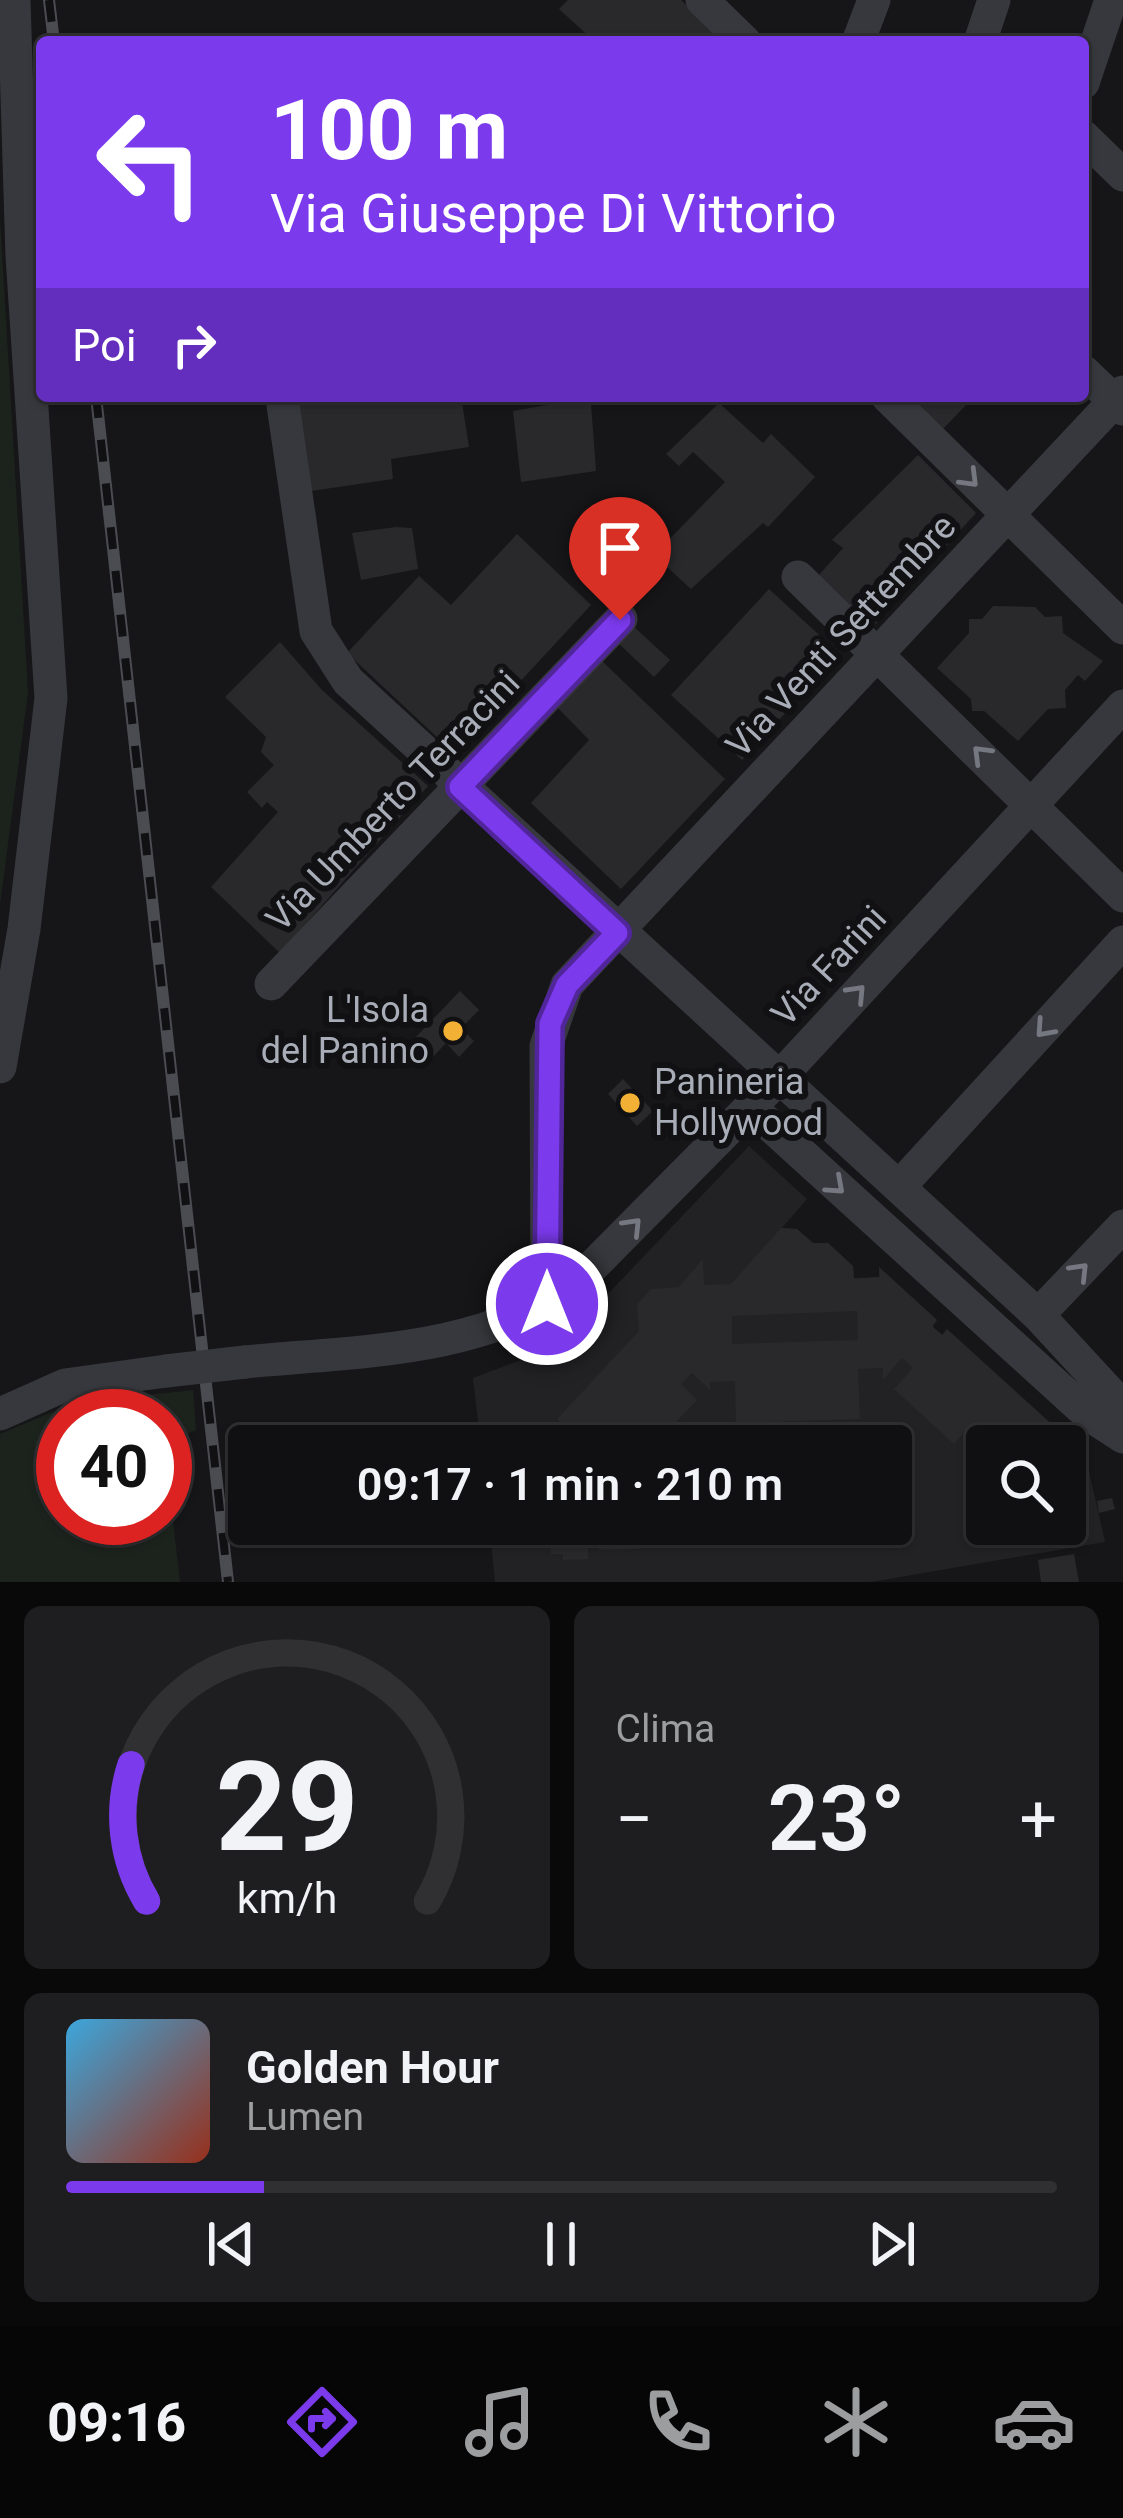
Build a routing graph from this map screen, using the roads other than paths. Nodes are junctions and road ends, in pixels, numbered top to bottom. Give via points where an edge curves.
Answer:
1 (14, 0) edge
2 (702, 0) edge
3 (874, 0) edge
4 (994, 0) edge
5 (1111, 0) edge
6 (739, 36) edge
7 (860, 36) edge
8 (982, 36) edge
9 (8, 43) edge
10 (1089, 64) edge
11 (1089, 142) edge
12 (1123, 175) edge
13 (1089, 375) edge
14 (1120, 401) edge
15 (284, 402) edge
16 (893, 402) edge
17 (1007, 516) junction
18 (798, 577) dead end
19 (620, 620) dead end
20 (1123, 628) edge
21 (879, 653) junction
22 (1123, 706) edge
23 (460, 787) junction
24 (1032, 804) junction
25 (1123, 896) edge
26 (617, 933) junction
27 (1123, 942) edge
28 (272, 985) dead end
29 (0, 1067) edge
30 (778, 1079) junction
31 (749, 1107) junction
32 (899, 1187) junction
33 (1123, 1226) edge
34 (547, 1304) junction
35 (1038, 1316) junction
36 (1123, 1407) edge
37 (0, 1414) edge
38 (1123, 1437) edge

1 - 9 street
2 - 6 street
3 - 7 street
4 - 8 street
5 - 10 street
9 - 29 street via 51,698
11 - 12 street
13 - 14 street
14 - 17 street, Via Venti Settembre
15 - 23 street via 316,632 326,654
16 -> 17 street
17 - 20 street
17 - 21 street, Via Venti Settembre
18 - 21 street
19 - 23 street, Via Umberto Terracini
24 -> 21 street
21 - 26 street, Via Venti Settembre
22 - 24 street, Via Farini
23 - 26 street
23 - 28 street, Via Umberto Terracini
24 - 25 street
30 -> 24 street, Via Farini
26 - 30 street
26 - 34 street, Via Venti Settembre via 567,985 550,1024
27 -> 32 street
30 - 31 street, Via Farini
30 - 32 street
34 -> 31 street, Via Farini via 598,1263
31 -> 38 street
32 - 35 street
35 -> 33 street
34 - 37 street, Via Farini, bridge via 478,1333 431,1342 65,1384
35 - 36 street

